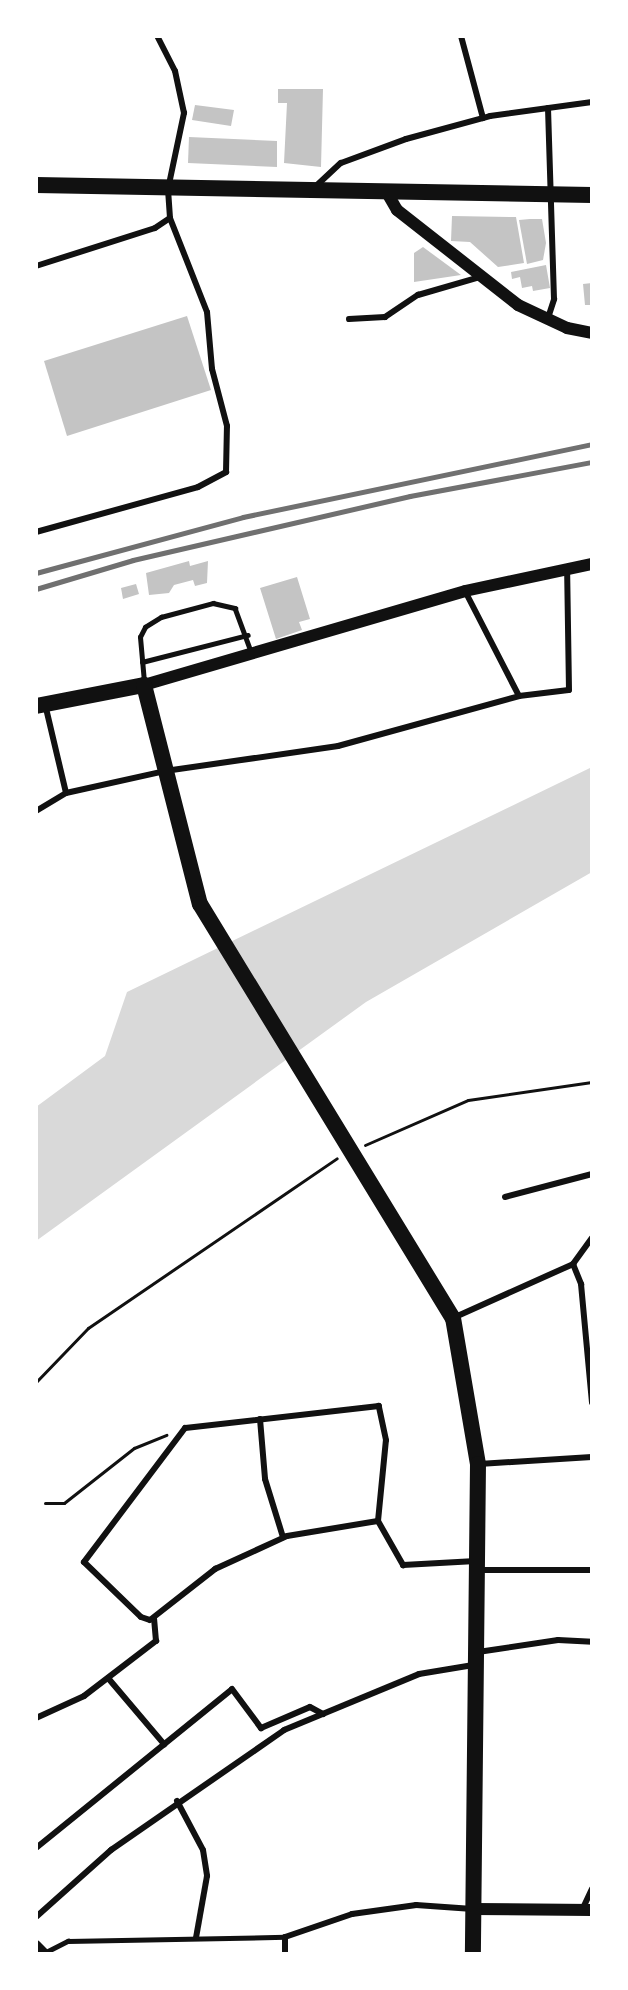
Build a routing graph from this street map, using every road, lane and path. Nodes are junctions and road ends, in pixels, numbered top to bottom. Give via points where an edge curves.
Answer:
1 (157, 36) edge
2 (461, 36) edge
3 (592, 102) edge
4 (548, 108) junction
5 (483, 118) junction
6 (36, 185) edge
7 (315, 187) junction
8 (168, 189) junction
9 (386, 190) junction
10 (592, 195) edge
11 (549, 196) junction
12 (170, 218) junction
13 (36, 266) edge
14 (483, 276) junction
15 (548, 319) junction
16 (349, 320) dead end
17 (592, 333) edge
18 (36, 532) edge
19 (592, 564) edge
20 (567, 568) junction
21 (465, 591) junction
22 (248, 635) junction
23 (252, 654) junction
24 (142, 662) junction
25 (144, 685) junction
26 (519, 696) junction
27 (41, 705) edge
28 (165, 771) junction
29 (66, 794) junction
30 (36, 811) edge
31 (592, 1082) edge
32 (354, 1150) dead end
33 (344, 1155) dead end
34 (592, 1174) edge
35 (505, 1197) dead end
36 (592, 1238) edge
37 (573, 1264) junction
38 (453, 1318) junction
39 (36, 1382) edge
40 (592, 1402) edge
41 (260, 1419) junction
42 (185, 1428) junction
43 (592, 1457) edge
44 (478, 1464) junction
45 (45, 1503) dead end
46 (378, 1521) junction
47 (283, 1537) junction
48 (476, 1566) junction
49 (592, 1570) edge
50 (154, 1618) junction
51 (592, 1642) edge
52 (477, 1658) junction
53 (108, 1678) junction
54 (323, 1714) junction
55 (36, 1718) edge
56 (164, 1744) junction
57 (177, 1801) junction
58 (36, 1848) edge
59 (592, 1889) edge
60 (472, 1909) junction
61 (588, 1909) edge
62 (36, 1917) edge
63 (285, 1937) junction
64 (196, 1938) junction
65 (42, 1951) edge
66 (285, 1954) edge
67 (473, 1954) edge

1 - 8 street via 176,70 184,113
2 - 5 street
3 - 4 street
4 - 5 street
4 - 11 street
5 - 7 street via 342,163
6 - 8 highway
7 - 8 highway
7 - 9 highway
8 - 12 street
9 - 11 highway
9 - 14 main road via 397,210
10 - 11 highway
11 - 15 street via 554,299
12 - 13 street via 155,228
12 - 18 street via 207,312 212,369 227,426 226,472 198,487
14 - 15 main road via 518,305
14 - 16 street via 418,295 385,316
15 - 17 main road
19 - 20 main road
20 - 21 main road
20 - 26 street via 569,690
21 - 23 main road
21 - 26 street
22 - 23 lane
22 - 24 lane
22 - 24 lane via 235,608 226,603 203,605 161,617 145,627 140,637
23 - 25 main road
24 - 25 lane
25 - 27 highway
25 - 28 highway
26 - 28 street via 338,746
27 - 29 street
28 - 29 street
28 - 38 highway via 200,904
29 - 30 street
31 - 32 path via 468,1100
33 - 39 path via 88,1328
34 - 35 street
36 - 37 street
37 - 38 street
37 - 40 street via 581,1284
38 - 44 highway
41 - 42 street
41 - 46 street via 379,1406 386,1440
41 - 47 street via 265,1479
42 - 45 path via 134,1448 64,1503
42 - 50 street via 84,1562 141,1617
43 - 44 street
44 - 48 highway
46 - 47 street
46 - 48 street via 403,1565
47 - 50 street via 215,1569
48 - 49 street
48 - 52 highway
50 - 53 street via 156,1641
51 - 52 street via 558,1640
52 - 54 street via 419,1674
52 - 60 highway
53 - 55 street via 84,1696
53 - 56 street
54 - 56 street via 310,1707 261,1728 232,1689
54 - 57 street via 284,1731
56 - 58 street
57 - 62 street via 111,1850
57 - 64 street via 203,1850 207,1876
59 - 61 street
60 - 61 main road
60 - 63 street via 416,1905 352,1914
60 - 67 highway
63 - 64 lane
63 - 66 street
64 - 65 lane via 104,1944 68,1941

